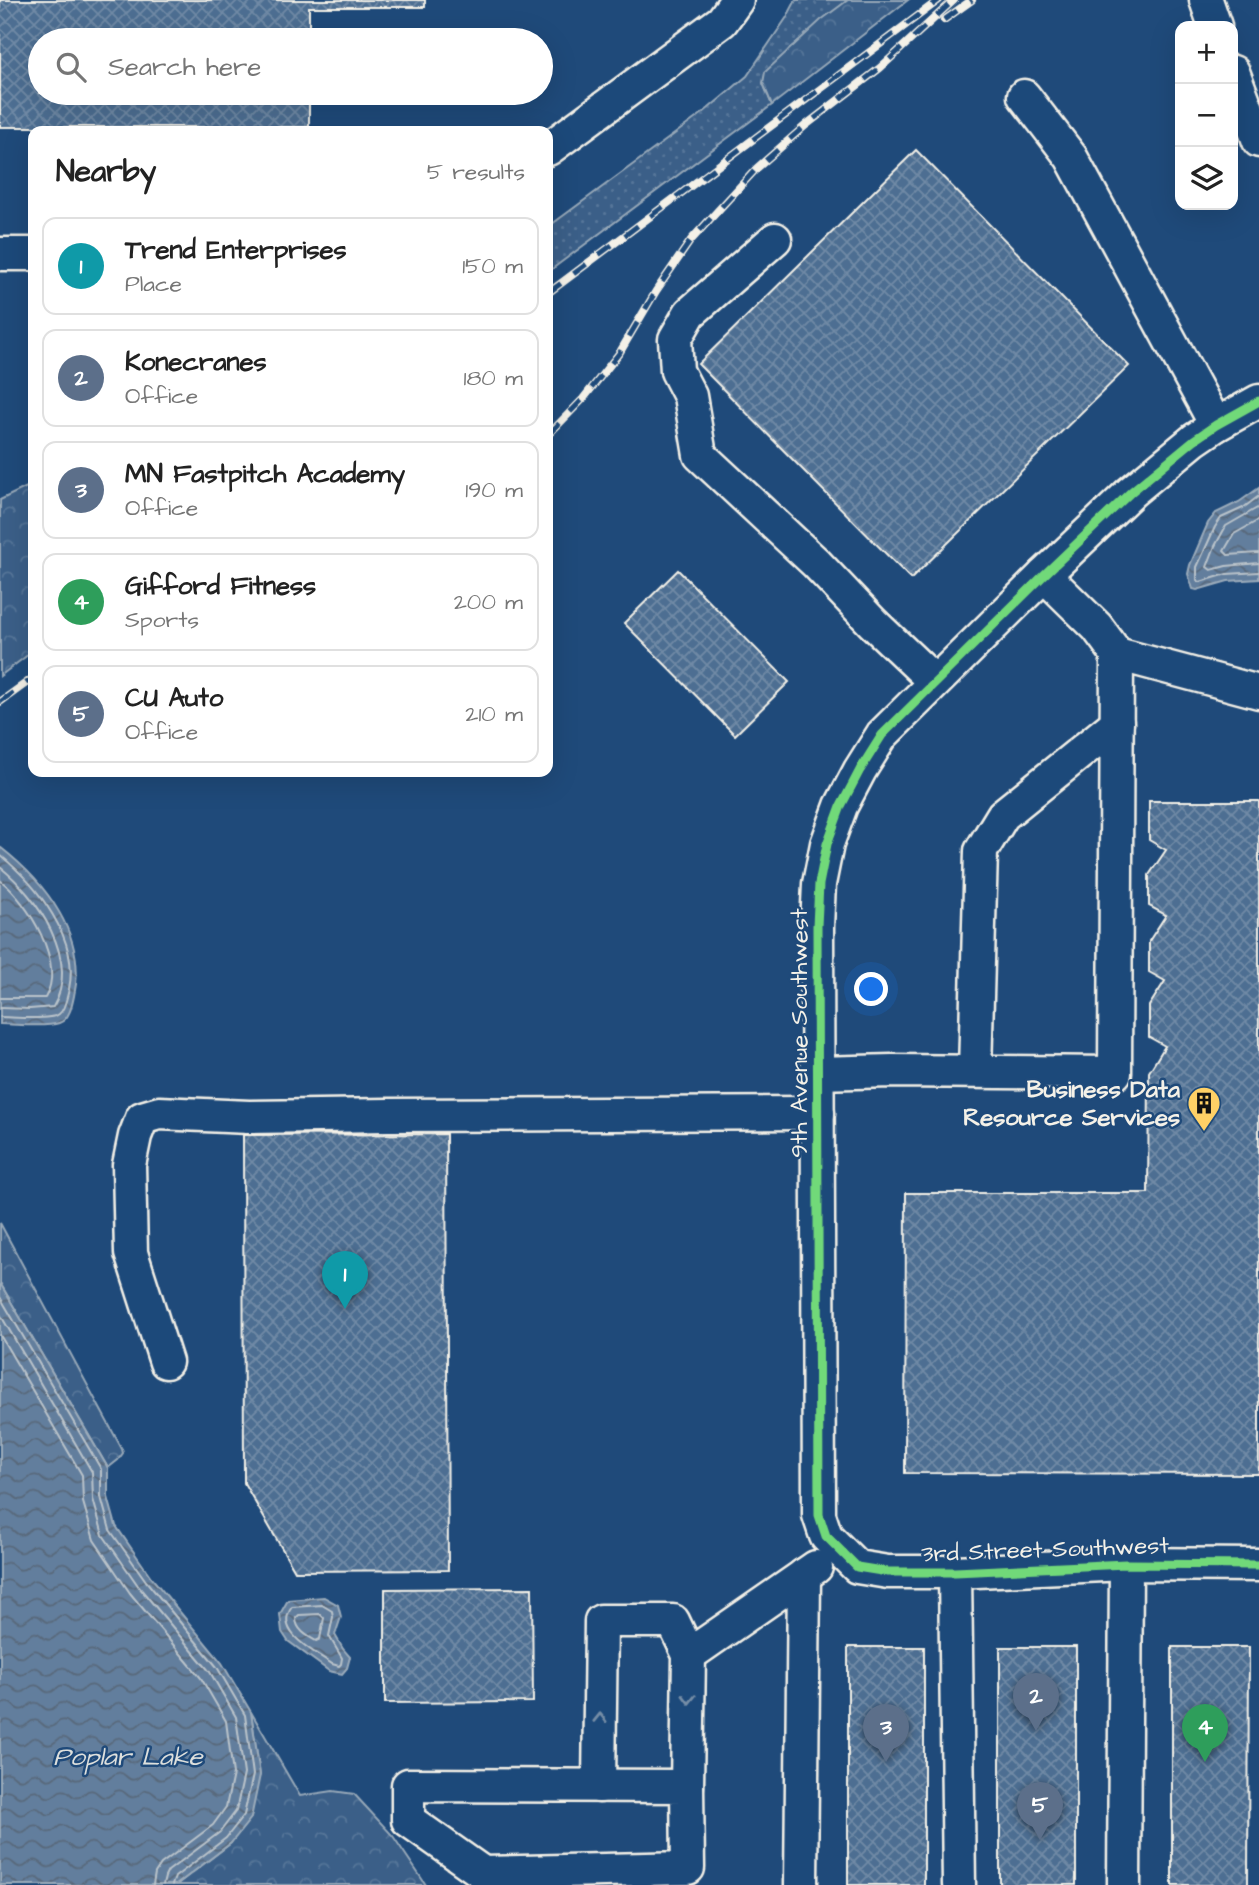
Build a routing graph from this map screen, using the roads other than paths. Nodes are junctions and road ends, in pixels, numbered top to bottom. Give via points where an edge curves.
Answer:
1 (737, 0) edge
2 (1206, 0) edge
3 (1214, 21) edge
4 (1238, 84) edge
5 (1024, 96) dead end
6 (1259, 141) edge
7 (553, 145) edge
8 (775, 239) dead end
9 (0, 254) edge
10 (28, 254) edge
11 (1259, 401) edge
12 (1216, 425) junction
13 (1044, 575) junction
14 (1117, 654) junction
15 (935, 682) junction
16 (1259, 692) edge
17 (1117, 723) junction
18 (975, 1072) junction
19 (818, 1073) junction
20 (818, 1113) junction
21 (166, 1362) dead end
22 (841, 1550) junction
23 (1126, 1564) junction
24 (1259, 1564) edge
25 (956, 1572) junction
26 (804, 1575) junction
27 (689, 1655) junction
28 (599, 1786) junction
29 (687, 1786) junction
30 (801, 1885) edge
31 (959, 1885) edge
32 (1124, 1885) edge

1 - 7 street via 722,21
2 - 3 street
4 - 6 street
5 - 12 street via 1071,157
8 - 15 street via 690,313 676,339 677,371 690,396 700,455
9 - 10 street
11 - 12 street, 9th Avenue Southwest
12 - 13 street, 9th Avenue Southwest via 1131,492
13 - 14 street via 1097,627
13 - 15 street, 9th Avenue Southwest
14 - 16 street
14 - 17 street
15 - 19 street, 9th Avenue Southwest via 882,735 841,806 827,844 817,926
17 - 18 street via 1003,815 981,851
17 - 18 street via 1115,1073
18 - 19 street
19 - 20 street, 9th Avenue Southwest
20 - 21 street via 249,1117 159,1113 142,1118 129,1165 131,1252
20 - 22 street, 9th Avenue Southwest via 819,1515 826,1536
22 - 25 street, 3rd Street Southwest via 857,1567 888,1573
22 - 26 street
23 - 24 street, 3rd Street Southwest
23 - 25 street, 3rd Street Southwest
23 - 32 street
25 - 31 street
26 - 27 street
26 - 30 street
28 -> 27 street via 601,1621 673,1621
27 -> 29 street
28 - 29 street
28 - 29 street via 408,1786 408,1820 483,1873 688,1868

